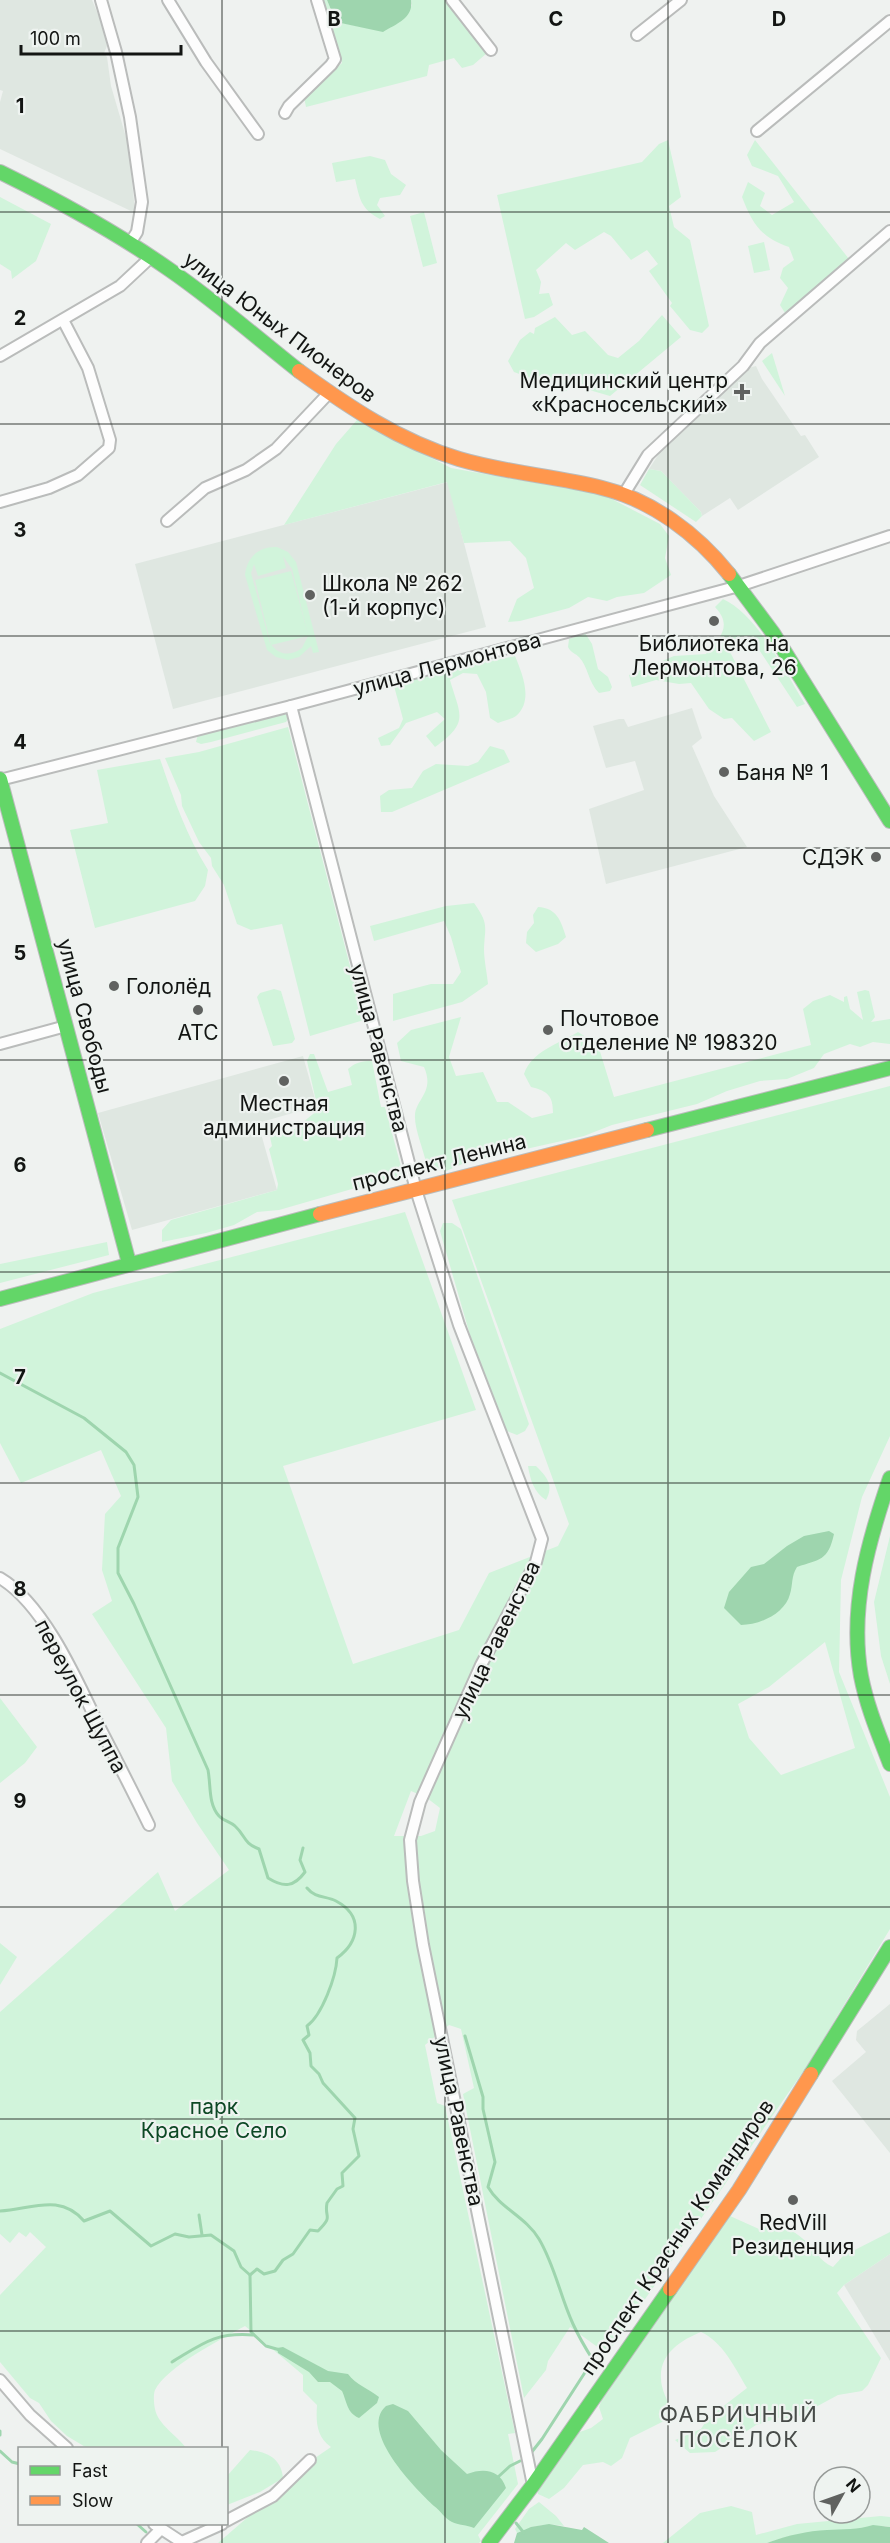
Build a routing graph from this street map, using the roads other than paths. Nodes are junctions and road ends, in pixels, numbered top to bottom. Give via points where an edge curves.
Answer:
1 (101, 0) edge
2 (168, 0) edge
3 (317, 0) edge
4 (452, 0) edge
5 (681, 0) edge
6 (890, 21) edge
7 (637, 35) dead end
8 (491, 50) dead end
9 (285, 113) dead end
10 (757, 131) dead end
11 (258, 134) dead end
12 (0, 172) edge
13 (890, 231) edge
14 (130, 243) junction
15 (151, 257) junction
16 (63, 320) junction
17 (0, 356) edge
18 (328, 394) junction
19 (624, 494) junction
20 (0, 502) edge
21 (167, 521) dead end
22 (890, 536) edge
23 (739, 586) junction
24 (291, 706) junction
25 (0, 780) edge
26 (890, 821) edge
27 (66, 1026) junction
28 (0, 1044) edge
29 (890, 1068) edge
30 (416, 1190) junction
31 (129, 1263) junction
32 (0, 1299) edge
33 (890, 1478) edge
34 (0, 1578) edge
35 (890, 1764) edge
36 (149, 1825) dead end
37 (890, 1947) edge
38 (0, 2380) edge
39 (66, 2447) edge
40 (310, 2460) dead end
41 (533, 2485) junction
42 (228, 2520) edge
43 (218, 2525) edge
44 (157, 2526) edge
45 (182, 2542) edge
46 (147, 2543) edge
47 (489, 2543) edge

1 - 14 street via 116,52 142,202 137,232
2 - 11 street via 206,62
3 - 9 street via 334,63
4 - 8 street
5 - 7 street
6 - 10 street
12 - 14 main road, улица Юных Пионеров via 66,204
13 - 19 street via 760,343 742,366 648,455
14 - 15 main road, улица Юных Пионеров
15 - 16 street via 120,286
15 - 18 main road, улица Юных Пионеров
16 - 17 street
16 - 20 street via 88,368 109,448 78,475
18 - 19 main road, улица Юных Пионеров via 382,427 457,459
18 - 21 street via 276,449 246,470 205,488
19 - 23 main road, улица Юных Пионеров via 692,535
22 - 23 street, улица Лермонтова
23 - 24 street, улица Лермонтова
23 - 26 main road, улица Юных Пионеров
24 - 25 street, улица Лермонтова
24 - 30 street, улица Равенства
25 - 27 main road, улица Свободы
27 - 28 street
27 - 31 main road, улица Свободы
29 - 30 main road, проспект Ленина
30 - 31 main road, проспект Ленина
30 - 41 street, улица Равенства via 459,1325 542,1539 536,1562 481,1665 420,1802 410,1840 423,1945
31 - 32 main road, проспект Ленина
33 - 35 main road via 864,1564 857,1626 868,1706
34 - 36 street, переулок Щуппа via 12,1585 37,1613 73,1671
37 - 41 main road, проспект Красных Командиров via 739,2190
38 - 39 street via 30,2415
40 - 42 street via 273,2496
41 - 47 main road, проспект Красных Командиров
43 - 45 street
44 - 45 street
44 - 46 street

